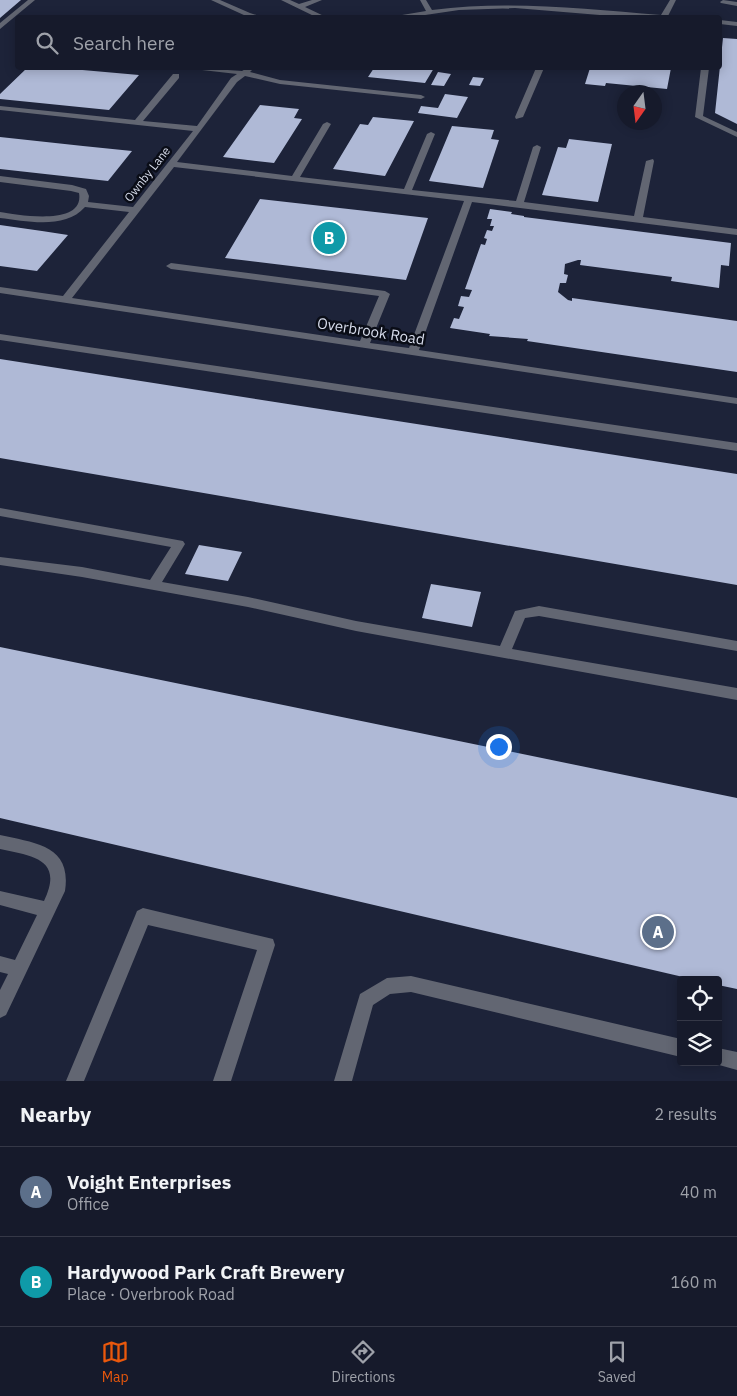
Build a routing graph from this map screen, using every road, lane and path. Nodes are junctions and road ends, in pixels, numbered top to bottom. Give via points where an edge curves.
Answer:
1 (32, 0) edge
2 (214, 0) edge
3 (284, 0) edge
4 (319, 0) edge
5 (423, 0) edge
6 (467, 0) edge
7 (673, 0) edge
8 (724, 2) dead end
9 (737, 4) edge
10 (298, 7) junction
11 (459, 8) junction
12 (473, 8) junction
13 (564, 8) junction
14 (430, 12) junction
15 (248, 15) edge
16 (316, 15) edge
17 (409, 15) edge
18 (462, 15) edge
19 (562, 15) edge
20 (642, 15) edge
21 (665, 15) edge
22 (722, 22) edge
23 (737, 24) edge
24 (0, 27) edge
25 (247, 70) edge
26 (539, 70) edge
27 (705, 70) edge
28 (176, 76) dead end
29 (421, 97) dead end
30 (0, 108) edge
31 (519, 117) dead end
32 (137, 123) junction
33 (327, 124) dead end
34 (200, 129) junction
35 (431, 134) dead end
36 (737, 135) edge
37 (537, 147) dead end
38 (650, 161) dead end
39 (170, 164) junction
40 (294, 178) junction
41 (0, 179) edge
42 (407, 192) junction
43 (469, 199) junction
44 (83, 204) junction
45 (519, 204) junction
46 (134, 210) junction
47 (0, 215) edge
48 (638, 220) junction
49 (737, 232) edge
50 (171, 266) dead end
51 (0, 290) edge
52 (65, 300) junction
53 (0, 337) edge
54 (364, 345) junction
55 (413, 352) junction
56 (737, 400) edge
57 (737, 447) edge
58 (0, 512) edge
59 (0, 561) edge
60 (153, 585) junction
61 (737, 646) edge
62 (504, 652) junction
63 (737, 694) edge
64 (0, 842) edge
65 (0, 898) edge
66 (48, 910) junction
67 (0, 964) edge
68 (19, 969) junction
69 (0, 1009) edge
70 (677, 1047) edge
71 (722, 1058) edge
72 (737, 1061) edge
73 (76, 1081) edge
74 (222, 1081) edge
75 (343, 1081) edge

1 - 24 street
2 - 15 street
3 - 10 street
4 - 10 street
5 - 14 street
6 - 12 street
7 - 21 street
8 - 9 street
10 - 16 street
11 - 12 street
11 - 14 street
11 - 18 street
12 - 13 street
13 - 19 street
13 - 20 street
14 - 17 street
22 - 23 street
25 - 29 street via 280,82
25 - 34 street, Ownby Lane via 234,80
26 - 31 street
27 - 36 street via 699,117
28 - 32 street
30 - 32 street
32 - 34 street
33 - 40 street
34 - 39 street, Ownby Lane
35 - 42 street
37 - 45 street
38 - 48 street
39 - 40 street
39 - 46 street, Ownby Lane
40 - 42 street
41 - 44 street via 72,188 83,192
42 - 43 street
43 - 45 street
43 - 55 street
44 - 46 street
44 - 47 street via 55,220
45 - 48 street
46 - 52 street, Ownby Lane
48 - 49 street
50 - 54 street via 385,294
51 - 52 street, Overbrook Road
52 - 54 street, Overbrook Road
53 - 57 street
54 - 55 street, Overbrook Road
55 - 56 street, Overbrook Road
58 - 60 street via 179,544
59 - 60 street
60 - 62 street
61 - 62 street via 539,611 520,614
62 - 63 street
64 - 66 street via 45,852 53,860 59,882
65 - 66 street
66 - 68 street
67 - 68 street
68 - 69 street
70 - 75 street via 411,984 387,986 366,1000
71 - 72 street
73 - 74 street via 143,916 267,945

